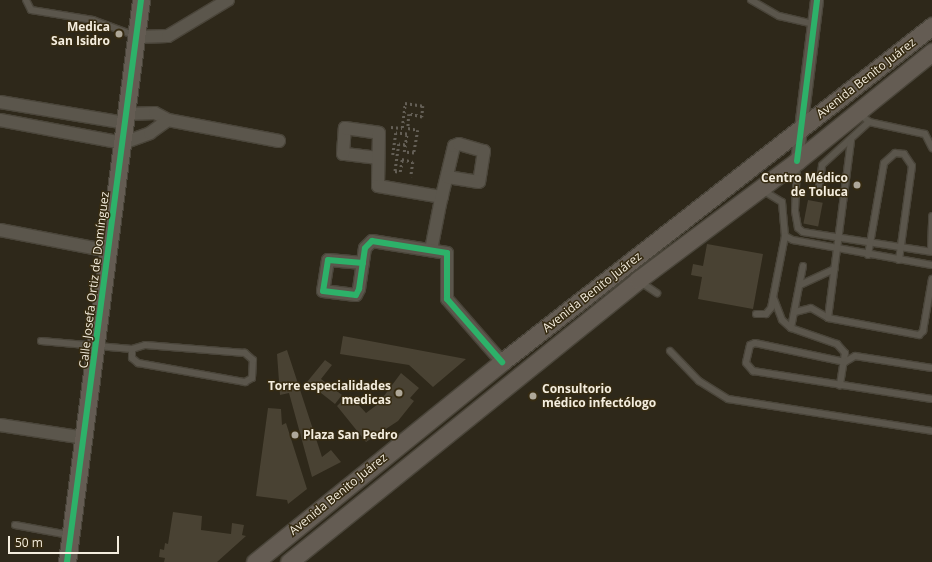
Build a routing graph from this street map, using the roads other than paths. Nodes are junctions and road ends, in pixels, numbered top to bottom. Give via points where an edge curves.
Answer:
1 (26, 0) edge
2 (141, 0) edge
3 (228, 0) edge
4 (751, 0) edge
5 (817, 0) edge
6 (814, 24) junction
7 (932, 26) edge
8 (136, 37) junction
9 (932, 52) edge
10 (0, 102) edge
11 (77, 116) junction
12 (863, 117) junction
13 (126, 118) junction
14 (0, 120) edge
15 (168, 120) junction
16 (800, 128) junction
17 (74, 134) junction
18 (851, 140) junction
19 (279, 141) dead end
20 (123, 143) junction
21 (932, 148) edge
22 (378, 158) dead end
23 (797, 161) junction
24 (447, 177) dead end
25 (819, 185) dead end
26 (758, 188) junction
27 (442, 197) junction
28 (932, 216) edge
29 (0, 230) edge
30 (785, 236) junction
31 (838, 238) junction
32 (869, 242) junction
33 (901, 247) junction
34 (432, 250) junction
35 (836, 250) junction
36 (109, 251) junction
37 (931, 252) edge
38 (868, 255) junction
39 (899, 260) junction
40 (362, 263) dead end
41 (932, 265) edge
42 (803, 266) dead end
43 (834, 269) junction
44 (932, 279) edge
45 (638, 280) junction
46 (800, 285) junction
47 (657, 293) dead end
48 (774, 299) junction
49 (795, 312) junction
50 (756, 314) dead end
51 (828, 318) junction
52 (791, 328) junction
53 (41, 341) dead end
54 (97, 345) junction
55 (132, 349) junction
56 (670, 352) dead end
57 (502, 362) junction
58 (845, 362) junction
59 (932, 368) edge
60 (840, 386) junction
61 (932, 399) edge
62 (0, 425) edge
63 (932, 431) edge
64 (85, 438) junction
65 (14, 525) dead end
66 (71, 535) junction
67 (67, 562) edge
68 (255, 562) edge
69 (289, 562) edge

1 - 8 lane via 31,10 93,20
2 - 8 main road, Calle Josefa Ortiz de Domínguez
3 - 8 street via 168,36
4 - 6 lane via 779,16
5 - 6 street
6 - 16 street
7 - 16 main road, Avenida Benito Juárez
8 - 13 main road, Calle Josefa Ortiz de Domínguez
9 - 12 main road, Avenida Benito Juárez
10 - 11 street
11 - 13 street
11 - 17 street
12 - 18 lane
12 - 21 lane via 925,134
12 - 23 main road, Avenida Benito Juárez
13 - 15 street via 155,113
13 - 20 main road, Calle Josefa Ortiz de Domínguez
14 - 17 street
15 - 19 street
15 - 20 street via 150,133
16 - 23 street
16 - 57 main road, Avenida Benito Juárez
17 - 20 street
18 - 25 lane via 822,165
18 - 31 lane
20 - 36 main road, Calle Josefa Ortiz de Domínguez
22 - 27 street via 378,186
23 - 26 main road, Avenida Benito Juárez
23 - 31 lane via 795,211 798,228 808,234
24 - 27 street
26 - 30 lane via 772,193 782,202
26 - 45 main road, Avenida Benito Juárez
27 - 34 street
28 - 37 lane
29 - 36 street
30 - 35 lane
30 - 48 lane
31 - 32 lane
31 - 35 lane
32 - 33 lane
32 - 33 lane via 884,163 895,153 904,154 912,166
32 - 38 lane
33 - 37 lane
33 - 39 lane
34 - 40 street via 372,241 365,248
34 - 57 street via 448,254 444,287 447,299
35 - 38 lane
35 - 43 lane
36 - 54 main road, Calle Josefa Ortiz de Domínguez
38 - 39 lane
39 - 41 lane
42 - 46 lane
43 - 46 lane
43 - 51 lane
44 - 51 lane via 921,334
45 - 47 lane
45 - 69 main road, Avenida Benito Juárez
46 - 49 lane
48 - 50 lane via 766,314
48 - 52 lane via 782,320
49 - 51 lane via 811,308
49 - 52 lane
52 - 58 lane via 837,344 845,353
53 - 54 lane
54 - 55 lane
54 - 64 main road, Calle Josefa Ortiz de Domínguez
55 - 55 lane via 132,358 138,363 245,382 252,378 253,360 245,353 145,345
56 - 63 lane via 698,381 728,399
57 - 68 main road, Avenida Benito Juárez
58 - 59 lane via 855,356
58 - 60 lane
58 - 60 lane via 755,342 748,348 746,364 750,370
60 - 61 lane
62 - 64 street
64 - 66 main road, Calle Josefa Ortiz de Domínguez
65 - 66 lane
66 - 67 main road, Calle Josefa Ortiz de Domínguez

